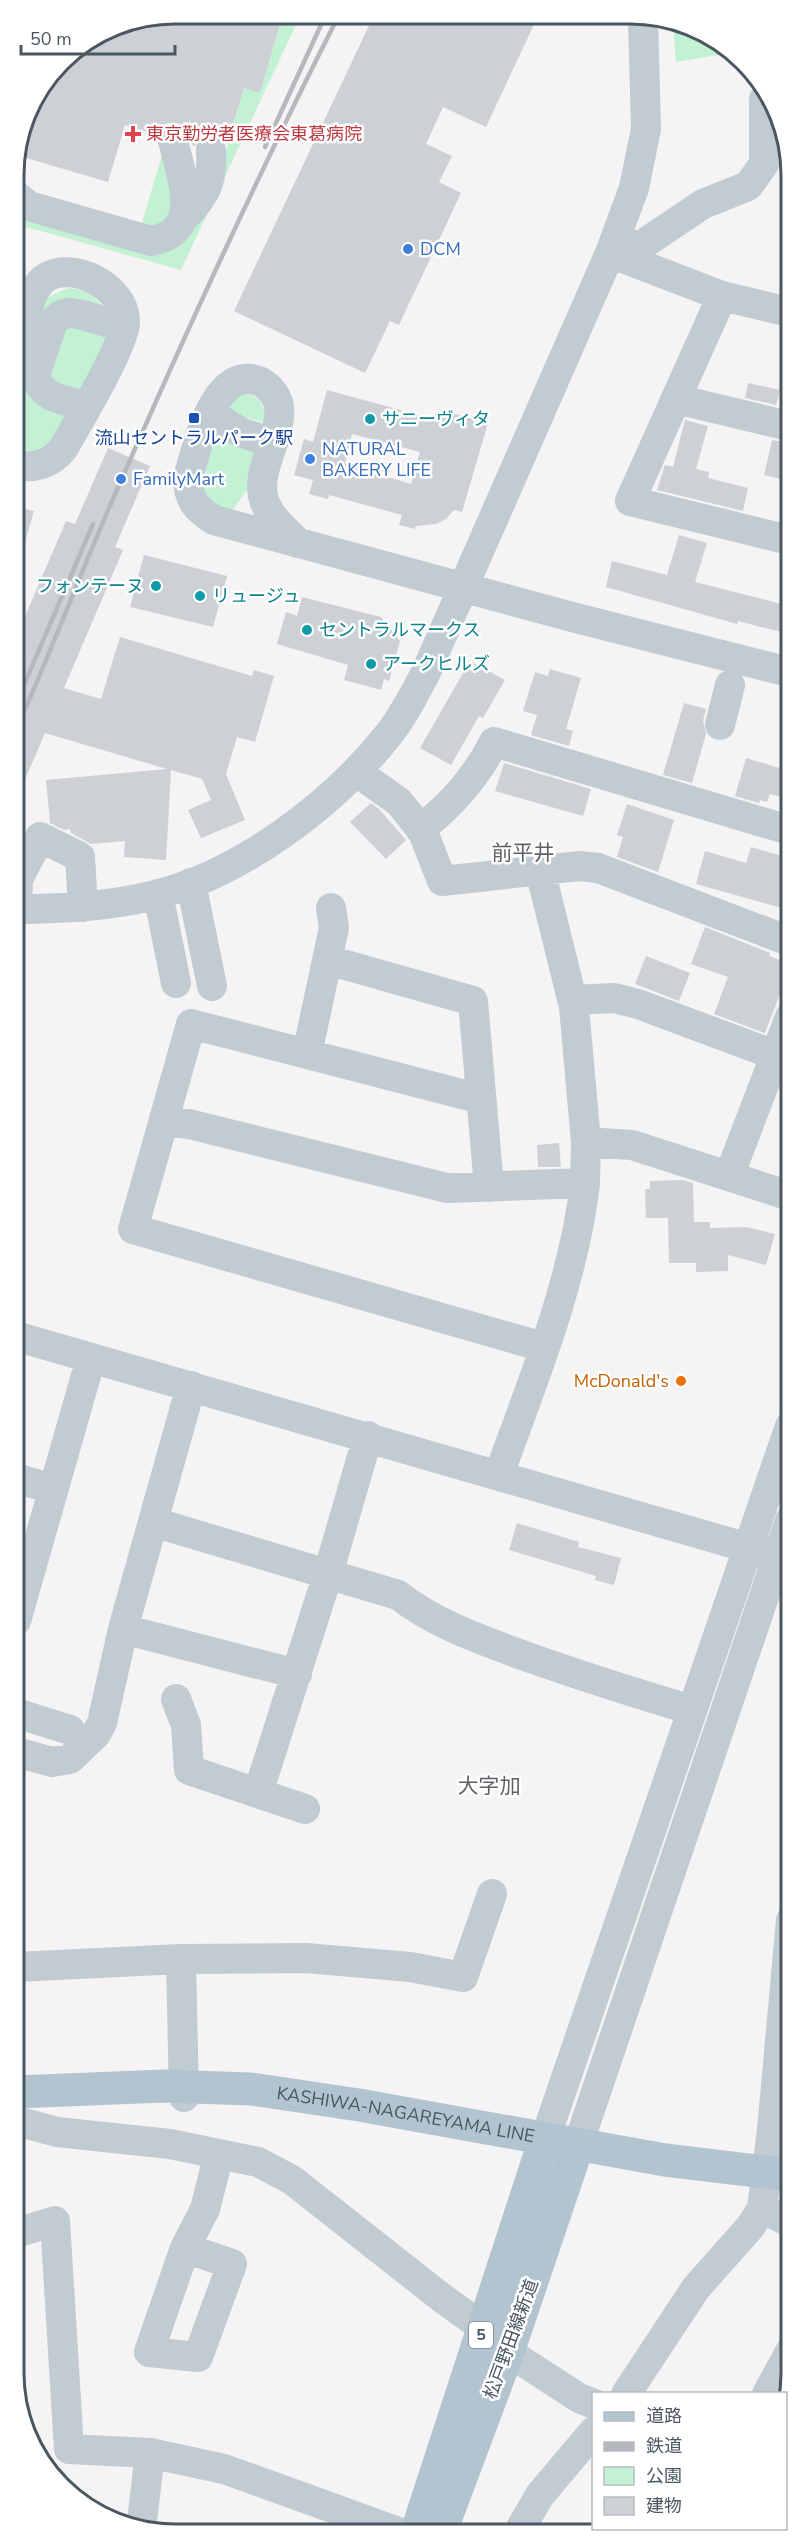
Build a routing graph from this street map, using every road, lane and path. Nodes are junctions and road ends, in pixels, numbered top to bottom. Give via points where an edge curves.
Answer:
1 (643, 25) edge
2 (764, 106) edge
3 (173, 140) dead end
4 (211, 150) dead end
5 (24, 203) edge
6 (185, 217) junction
7 (613, 247) junction
8 (722, 296) junction
9 (781, 310) edge
10 (24, 324) edge
11 (125, 324) junction
12 (676, 399) junction
13 (87, 406) junction
14 (210, 413) junction
15 (781, 424) edge
16 (273, 443) junction
17 (24, 464) edge
18 (261, 486) junction
19 (227, 524) junction
20 (781, 538) edge
21 (298, 543) junction
22 (463, 587) junction
23 (781, 670) edge
24 (730, 685) dead end
25 (720, 724) dead end
26 (357, 772) junction
27 (781, 828) edge
28 (420, 829) junction
29 (24, 868) edge
30 (540, 870) junction
31 (192, 883) junction
32 (159, 894) junction
33 (83, 907) junction
34 (331, 908) dead end
35 (24, 909) edge
36 (781, 938) edge
37 (328, 960) junction
38 (176, 983) dead end
39 (212, 986) dead end
40 (572, 1000) junction
41 (781, 1039) edge
42 (307, 1054) junction
43 (775, 1055) junction
44 (481, 1099) junction
45 (164, 1121) junction
46 (586, 1142) junction
47 (729, 1176) junction
48 (585, 1183) junction
49 (489, 1187) junction
50 (781, 1193) edge
51 (24, 1339) edge
52 (543, 1347) junction
53 (91, 1358) junction
54 (191, 1386) junction
55 (368, 1436) junction
56 (781, 1452) edge
57 (499, 1474) junction
58 (24, 1481) edge
59 (53, 1489) junction
60 (153, 1522) junction
61 (748, 1546) junction
62 (781, 1557) edge
63 (781, 1567) edge
64 (328, 1574) junction
65 (24, 1592) edge
66 (123, 1629) junction
67 (297, 1674) junction
68 (176, 1699) dead end
69 (692, 1710) junction
70 (24, 1716) edge
71 (70, 1730) dead end
72 (24, 1754) edge
73 (258, 1793) junction
74 (306, 1809) dead end
75 (492, 1894) dead end
76 (181, 1959) junction
77 (24, 1967) edge
78 (24, 2091) edge
79 (184, 2092) junction
80 (24, 2123) edge
81 (781, 2132) edge
82 (545, 2139) junction
83 (578, 2145) junction
84 (219, 2154) junction
85 (779, 2174) edge
86 (762, 2208) junction
87 (781, 2218) edge
88 (24, 2231) edge
89 (185, 2248) dead end
90 (484, 2325) junction
91 (508, 2352) junction
92 (627, 2392) edge
93 (592, 2403) edge
94 (592, 2433) edge
95 (150, 2453) junction
96 (142, 2520) edge
97 (377, 2524) edge
98 (419, 2524) edge
99 (444, 2524) edge
100 (523, 2524) edge

1 - 7 street via 646,129 634,188
2 - 7 street via 764,164 748,186 703,204 639,247
3 - 6 street
4 - 6 street via 208,186
5 - 6 street via 151,241 177,231
7 - 8 street
7 - 22 street
8 - 9 street
8 - 12 street
10 - 11 street via 33,292 43,279 56,272 67,272 109,287 125,310
11 - 13 street
11 - 13 street via 69,313 53,322 35,375 38,383 47,395
12 - 15 street
12 - 20 street via 630,501
13 - 17 street via 55,459 38,466
14 - 16 street via 240,432
14 - 16 street via 225,387 237,379 261,382 277,398 279,408
14 - 19 street via 190,469 188,491 196,507
16 - 18 street
18 - 19 street
18 - 21 street via 266,508
19 - 21 street
21 - 22 street
22 - 23 street
22 - 26 street via 410,703
24 - 25 street
26 - 28 street via 399,802
26 - 31 street via 309,815 236,863
27 - 28 street via 494,742 456,796
28 - 30 street via 442,881
29 - 33 street via 40,837 80,857
30 - 36 street via 598,868
30 - 40 street
31 - 32 street
31 - 39 street
32 - 33 street
32 - 38 street
33 - 35 street
34 - 37 street via 334,928
37 - 42 street
37 - 44 street via 473,1001
40 - 43 street via 614,998 638,1004
40 - 46 street
41 - 43 street
42 - 44 street
42 - 45 street via 191,1024
43 - 47 street
44 - 49 street
45 - 49 street via 447,1188
45 - 52 street via 134,1229
46 - 47 street via 632,1145
46 - 48 street
47 - 50 street
48 - 49 street
48 - 52 street via 571,1264
51 - 53 street
52 - 57 street
53 - 54 street
53 - 59 street
54 - 55 street
54 - 60 street
55 - 57 street
55 - 64 street
56 - 61 street
57 - 61 street
58 - 59 street
59 - 65 street
60 - 64 street
60 - 66 street
61 - 62 street
61 - 69 street
63 - 83 street
64 - 67 street
64 - 69 street via 399,1595 414,1608 470,1636 568,1672
66 - 67 street
66 - 72 street via 102,1723 96,1734 70,1759 52,1762
67 - 73 street
68 - 73 street via 186,1725 189,1770
69 - 82 street
70 - 71 street
73 - 74 street
75 - 76 street via 463,1977 410,1967 306,1958
76 - 77 street
76 - 79 street
78 - 79 main road, KASHIWA-NAGAREYAMA LINE
79 - 82 main road, KASHIWA-NAGAREYAMA LINE via 251,2089
80 - 84 street via 57,2132 170,2144
81 - 85 street
82 - 83 main road, KASHIWA-NAGAREYAMA LINE
82 - 90 main road, 5
83 - 85 main road, KASHIWA-NAGAREYAMA LINE
83 - 91 main road, 松戸野田線新道 / 5
84 - 89 street via 205,2209
84 - 90 street via 258,2162 292,2180 442,2298
85 - 86 street
86 - 87 street
86 - 92 street via 696,2288
88 - 95 street via 55,2221 69,2449
90 - 98 main road, 5
91 - 93 street
91 - 99 main road, 松戸野田線新道 / 5
94 - 100 street via 540,2495
95 - 96 street
95 - 97 street via 224,2469

